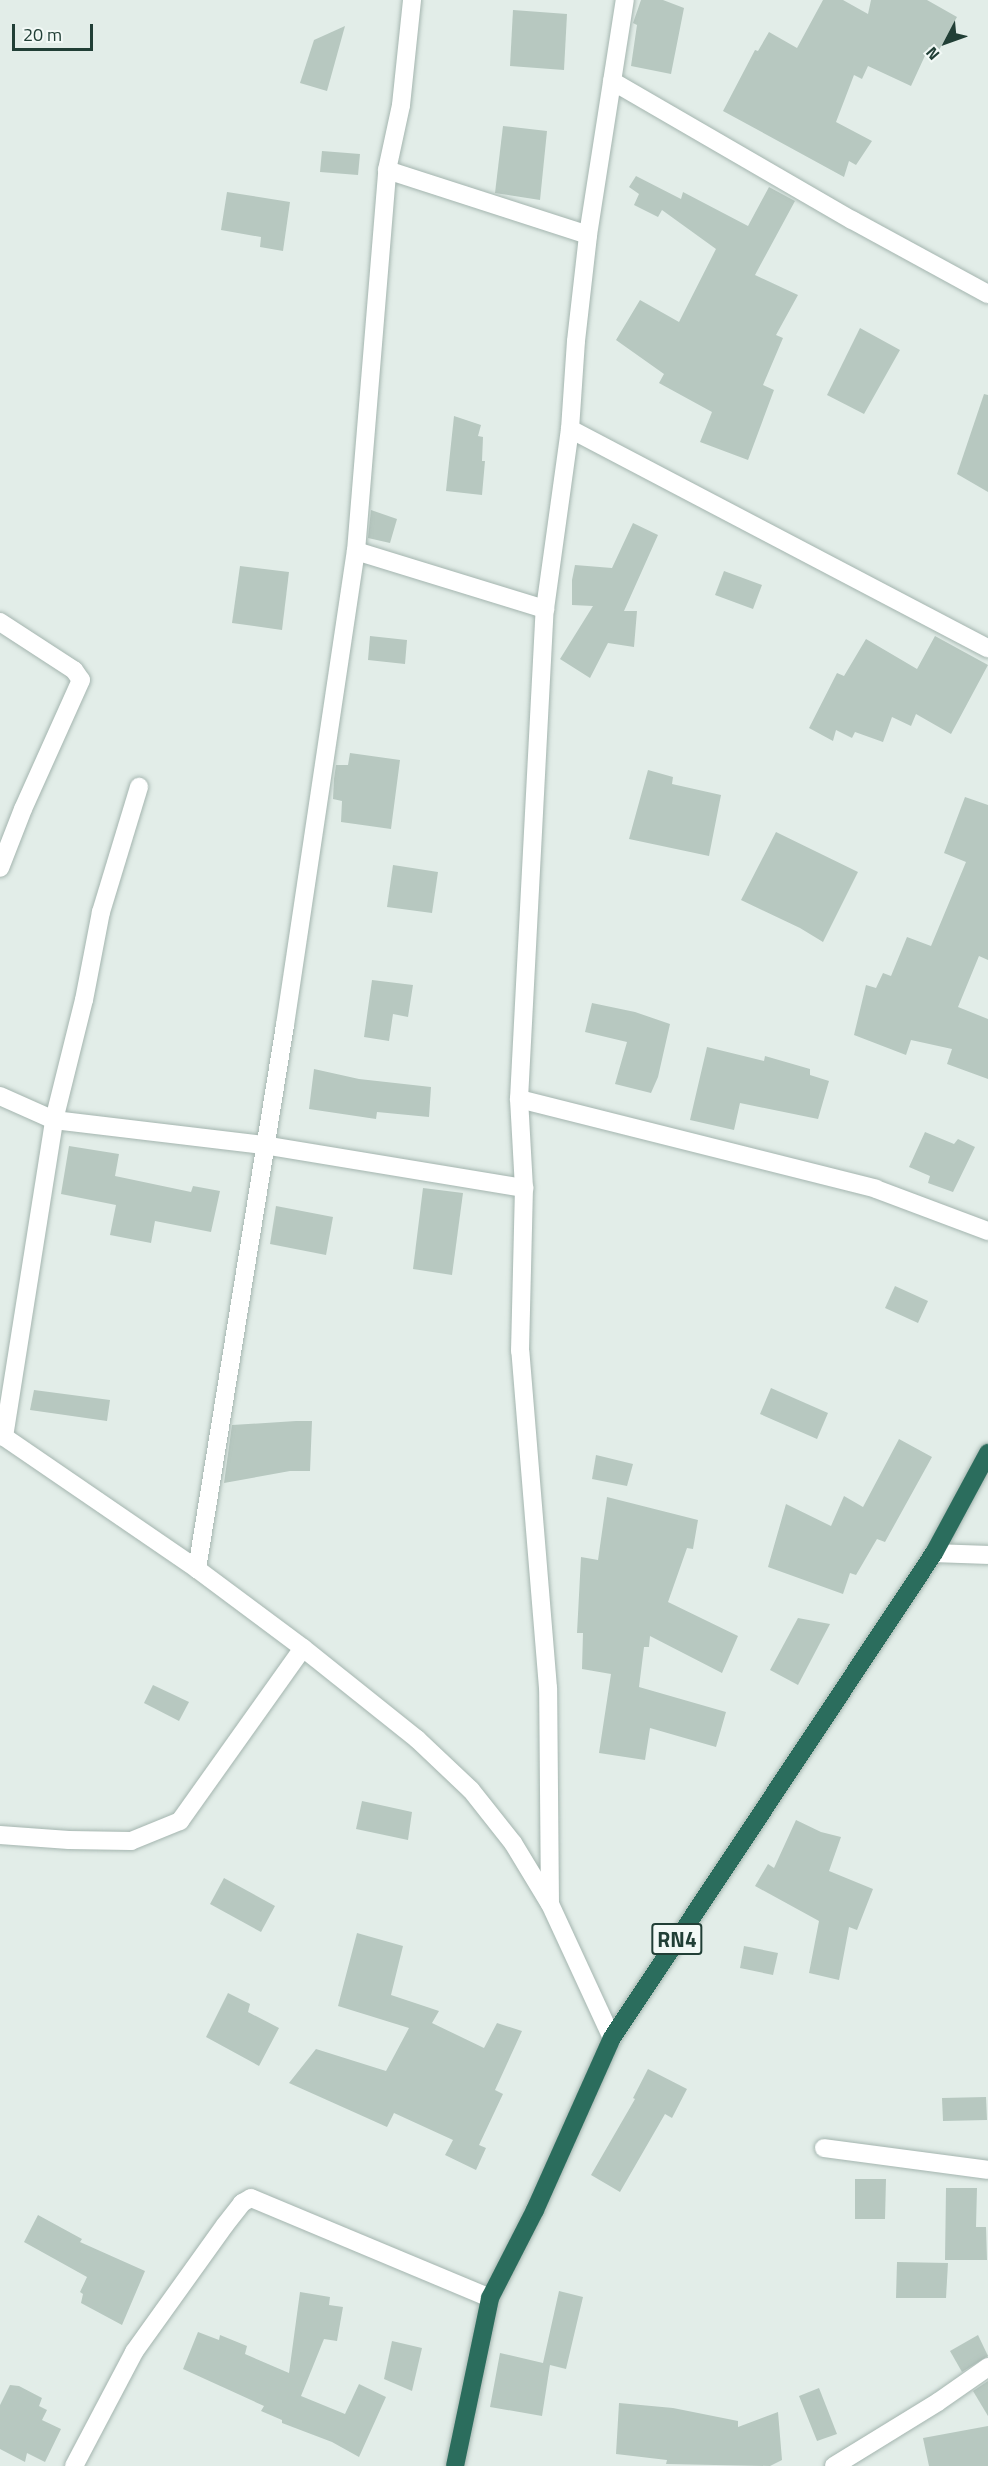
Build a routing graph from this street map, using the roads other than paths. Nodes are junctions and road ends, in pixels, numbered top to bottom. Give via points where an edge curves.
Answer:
1 (412, 0) edge
2 (625, 0) edge
3 (612, 81) junction
4 (387, 170) junction
5 (588, 235) junction
6 (988, 294) edge
7 (570, 429) junction
8 (356, 551) junction
9 (545, 609) junction
10 (0, 622) edge
11 (988, 648) edge
12 (139, 787) dead end
13 (0, 868) edge
14 (0, 1096) edge
15 (519, 1099) junction
16 (54, 1120) junction
17 (264, 1145) junction
18 (524, 1188) junction
19 (988, 1231) edge
20 (2, 1435) edge
21 (988, 1453) edge
22 (934, 1553) junction
23 (988, 1555) edge
24 (197, 1569) junction
25 (303, 1648) junction
26 (0, 1834) edge
27 (550, 1904) junction
28 (612, 2038) junction
29 (824, 2148) dead end
30 (988, 2170) edge
31 (490, 2298) junction
32 (988, 2367) edge
33 (74, 2466) edge
34 (455, 2466) edge
35 (834, 2466) edge

1 - 4 street via 401,105
2 - 3 street
3 - 5 street
3 - 6 street
4 - 5 street
4 - 8 street
5 - 7 street
7 - 9 street
7 - 11 street
8 - 9 street
8 - 17 street
9 - 15 street
10 - 13 street via 74,670 81,680 22,809
12 - 16 street via 101,912
14 - 16 street
15 - 18 street
15 - 19 street via 876,1189
16 - 17 street
16 - 20 street
17 - 18 street
17 - 24 street
18 - 27 street via 520,1351 548,1688
20 - 24 street
21 - 22 highway, RN4
22 - 23 street
22 - 28 highway, RN4
24 - 25 street
25 - 26 street via 180,1821 131,1841
25 - 27 street via 417,1739 471,1790 513,1843
27 - 28 street
28 - 31 highway, RN4 via 535,2210
29 - 30 street
31 - 33 street via 251,2198 225,2225 134,2352
31 - 34 highway, RN4
32 - 35 street

